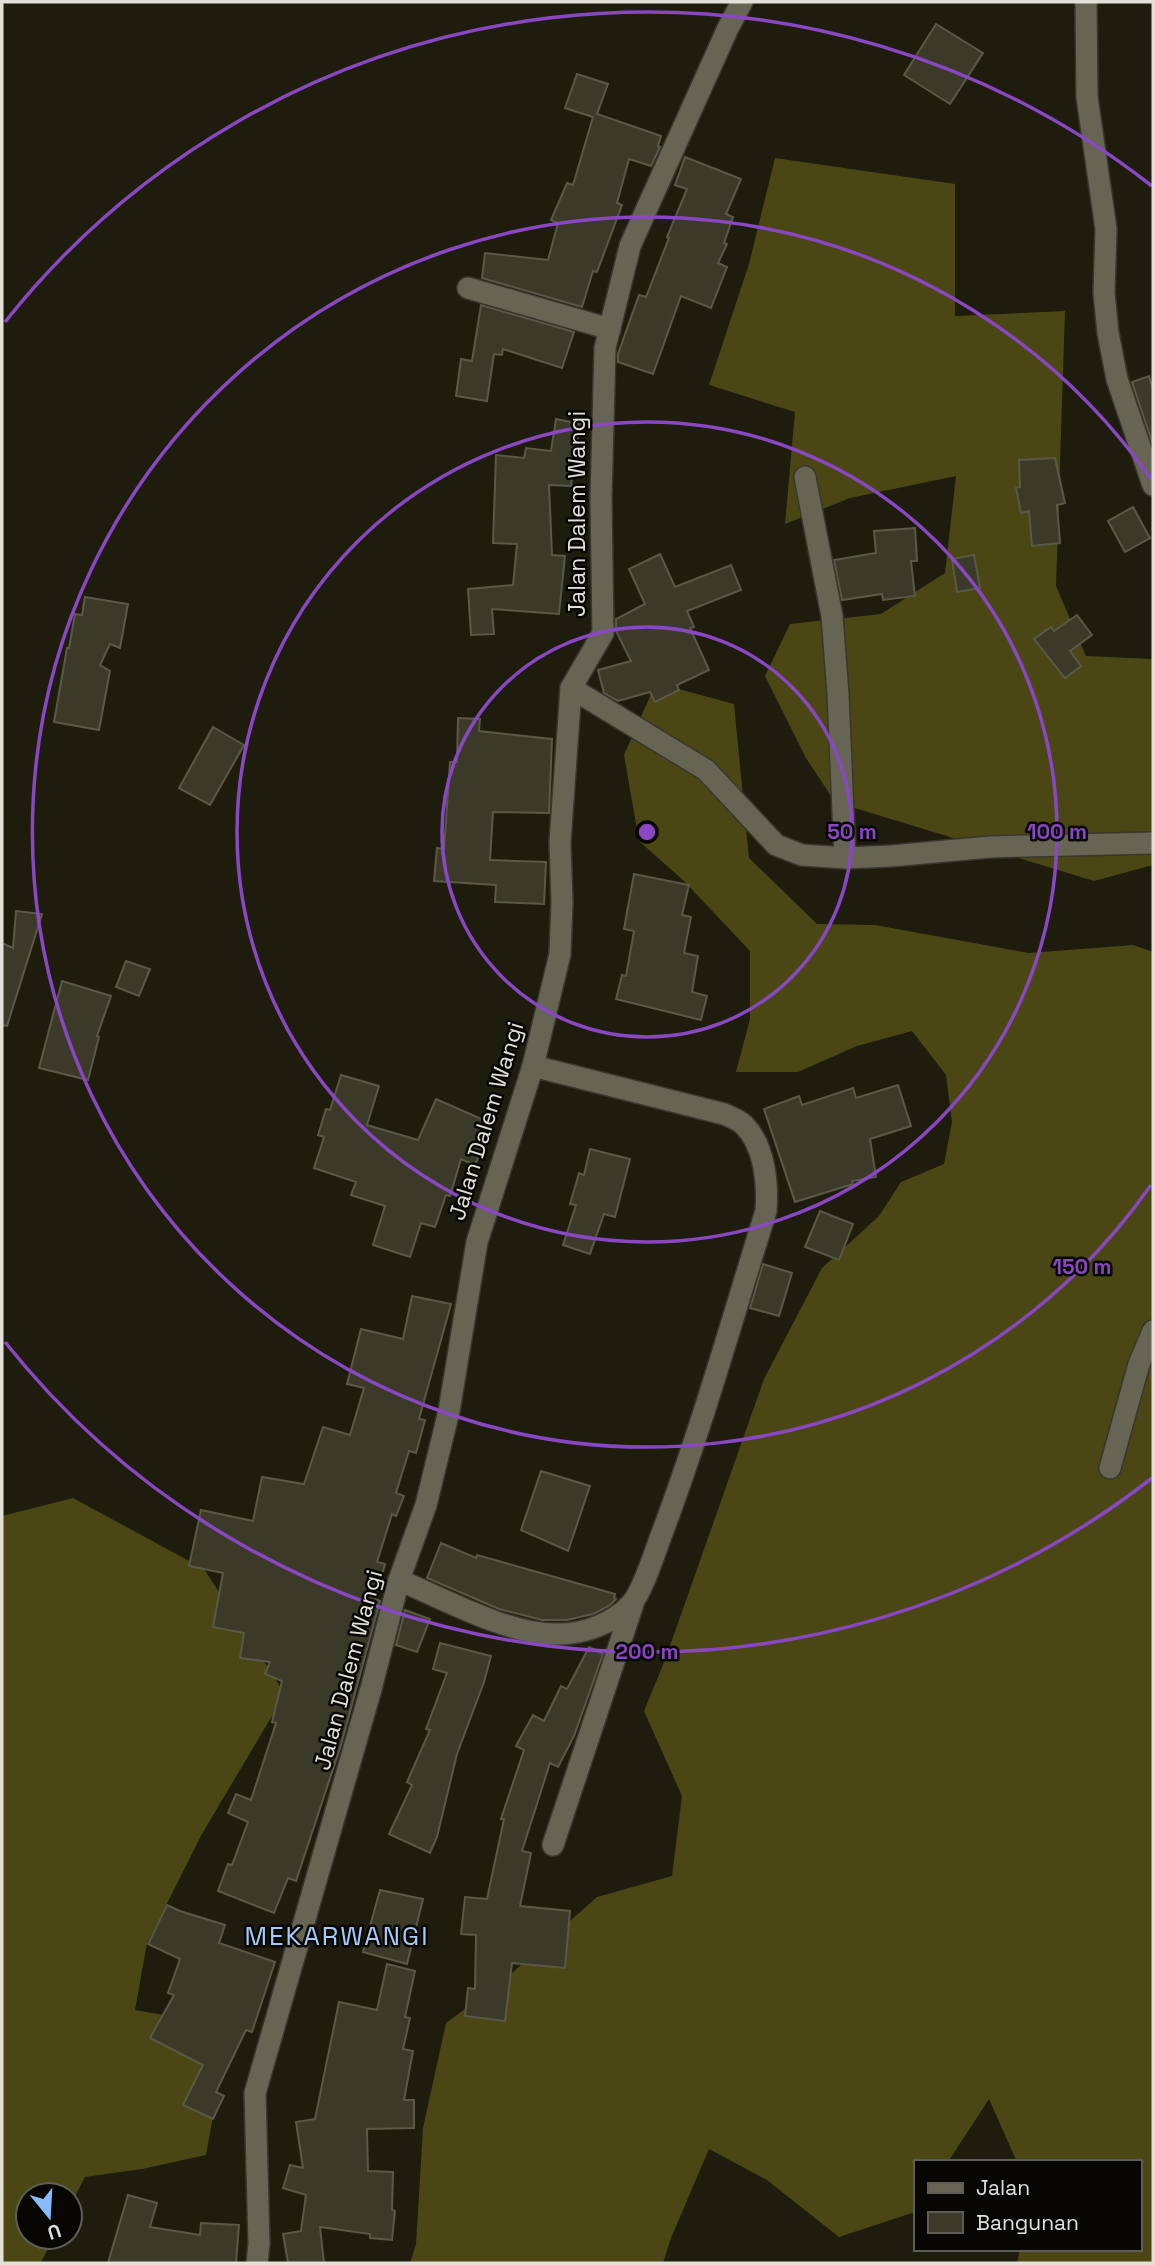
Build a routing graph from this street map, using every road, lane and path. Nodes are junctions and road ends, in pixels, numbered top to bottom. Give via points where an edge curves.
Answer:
1 (742, 2) edge
2 (1087, 2) edge
3 (468, 288) dead end
4 (610, 329) junction
5 (805, 477) dead end
6 (1153, 485) edge
7 (571, 688) junction
8 (1153, 843) edge
9 (845, 858) junction
10 (533, 1066) junction
11 (1153, 1331) edge
12 (1110, 1468) dead end
13 (399, 1580) junction
14 (634, 1602) junction
15 (553, 1845) dead end
16 (257, 2263) edge

1 - 4 street, Jalan Dalem Wangi via 630,246
2 - 6 street via 1087,97 1106,229 1108,333 1117,379
3 - 4 street
4 - 7 street, Jalan Dalem Wangi via 605,348 603,632
5 - 9 street via 832,616
7 - 9 street via 706,770 776,845 802,855
7 - 10 street, Jalan Dalem Wangi via 560,842 560,954
8 - 9 street via 990,847
10 - 13 street, Jalan Dalem Wangi via 477,1242 449,1411 426,1505
10 - 14 street via 724,1114 743,1124 764,1167 766,1212 670,1514
11 - 12 street
13 - 14 street via 509,1626 541,1634 589,1629 614,1619
13 - 16 street, Jalan Dalem Wangi via 372,1689 254,2093
14 - 15 street

